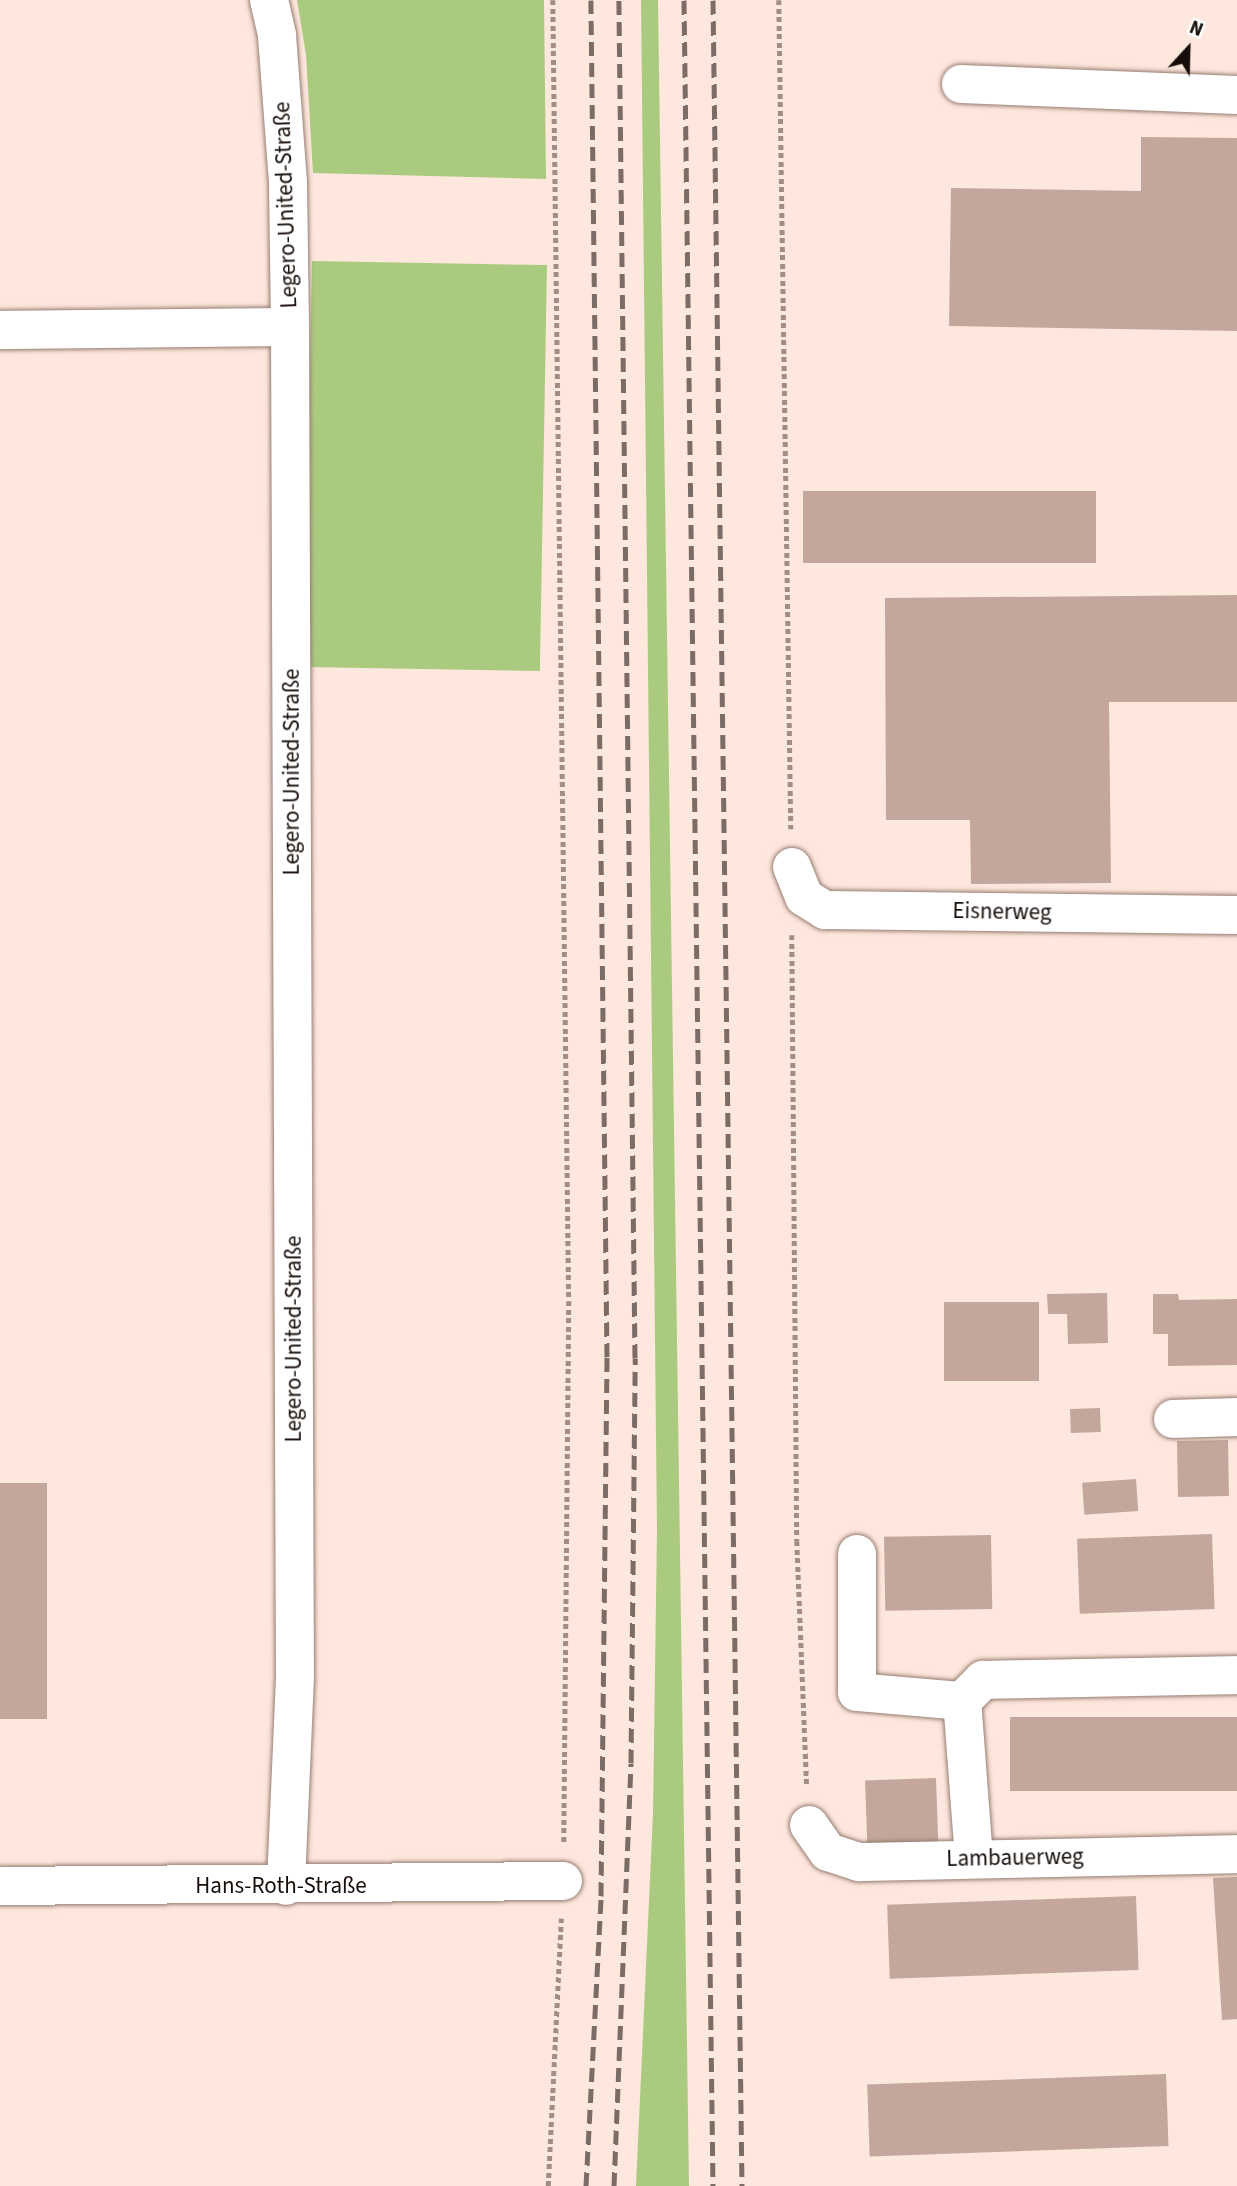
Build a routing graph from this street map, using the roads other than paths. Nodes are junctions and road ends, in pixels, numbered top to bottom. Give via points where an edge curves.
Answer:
1 (269, 0) edge
2 (961, 84) dead end
3 (1237, 95) edge
4 (290, 327) junction
5 (0, 330) edge
6 (792, 867) dead end
7 (1237, 915) edge
8 (1237, 1417) edge
9 (1173, 1419) dead end
10 (857, 1554) dead end
11 (1237, 1675) edge
12 (962, 1701) junction
13 (809, 1825) dead end
14 (1237, 1854) edge
15 (974, 1859) junction
16 (563, 1881) road end
17 (0, 1886) edge
18 (286, 1886) junction

1 - 4 street, Legero-United-Straße via 277,36 288,183
2 - 3 street
4 - 5 street
4 - 18 street, Legero-United-Straße via 295,1677
6 - 7 street, Eisnerweg via 804,897 825,910
8 - 9 street
10 - 12 street via 857,1692
11 - 12 street via 983,1680
12 - 15 street
13 - 15 street, Lambauerweg via 828,1852 842,1858
14 - 15 street, Lambauerweg
16 - 18 street, Hans-Roth-Straße
17 - 18 street, Hans-Roth-Straße

